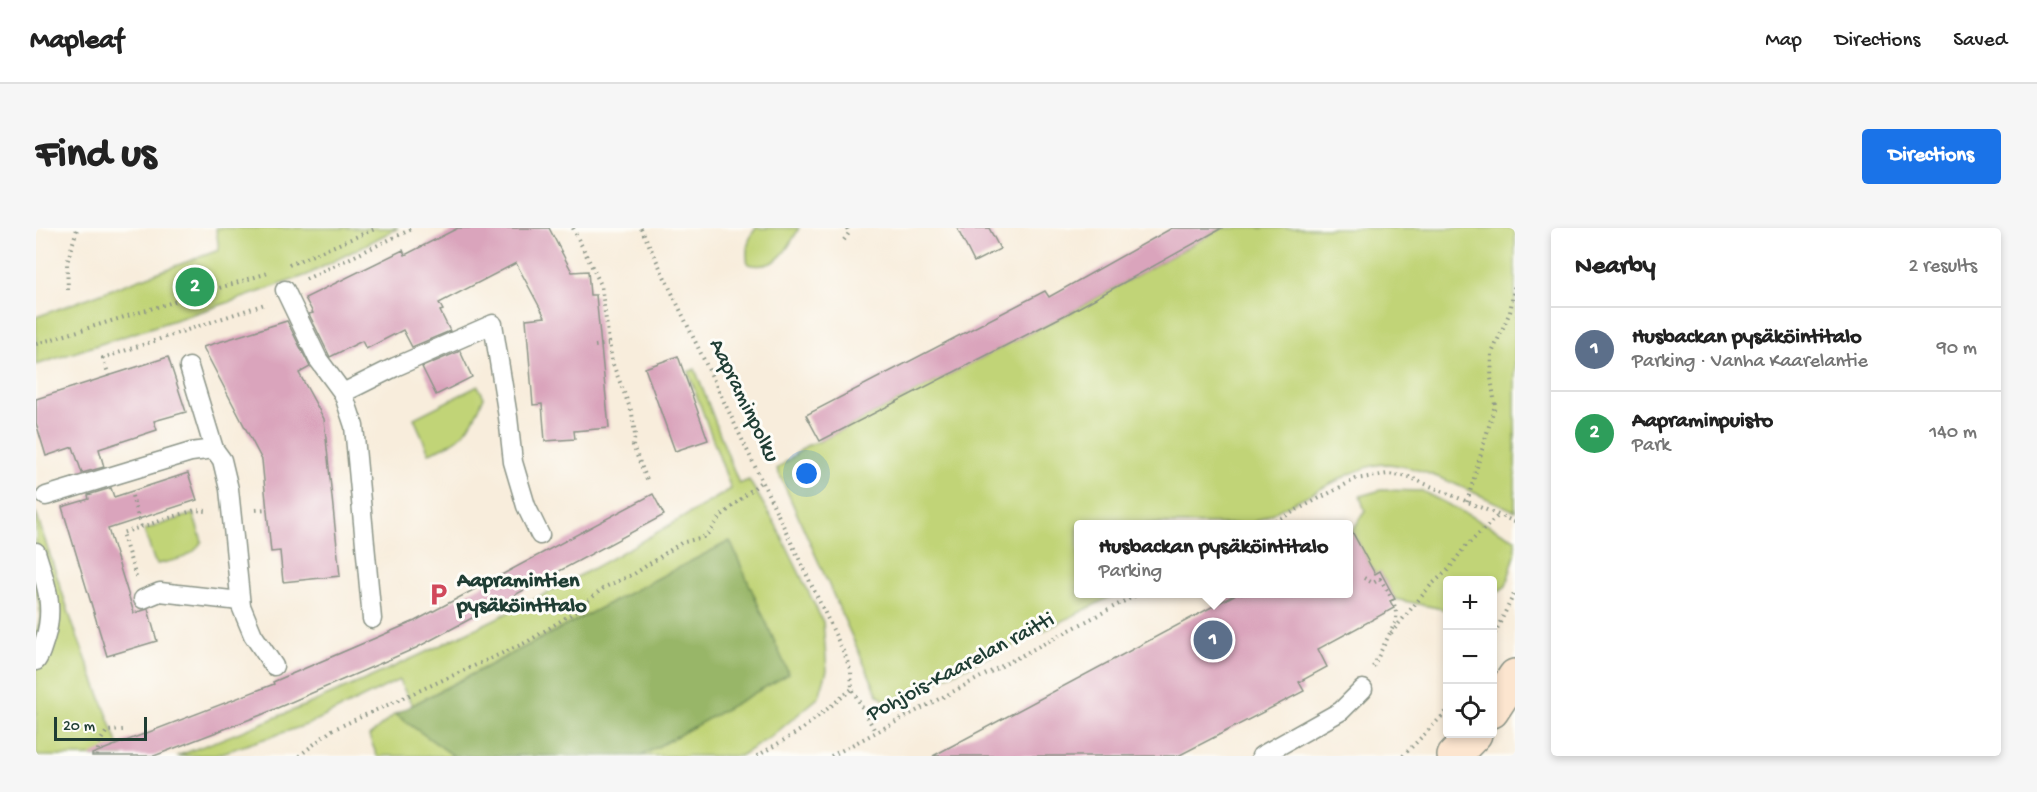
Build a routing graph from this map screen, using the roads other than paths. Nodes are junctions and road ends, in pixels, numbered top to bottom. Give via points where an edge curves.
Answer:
1 (285, 290) road end
2 (189, 367) dead end
3 (343, 393) junction
4 (214, 449) junction
5 (46, 496) dead end
6 (540, 535) dead end
7 (36, 552) edge
8 (143, 599) road end
9 (240, 602) junction
10 (372, 619) dead end
11 (36, 661) edge
12 (274, 666) dead end
13 (1515, 676) edge
14 (1363, 689) road end
15 (1497, 703) edge
16 (1471, 738) edge
17 (1261, 756) edge
18 (1454, 756) edge

1 - 3 lane via 318,359
2 - 4 lane
3 - 6 lane via 492,324 513,462 526,506
3 - 10 lane via 354,426
4 - 5 lane via 191,452
4 - 9 lane via 222,460 232,513
7 - 11 lane via 50,595 50,623
8 - 9 lane via 160,592
9 - 12 lane via 253,635
13 - 15 main road
14 - 17 lane via 1341,711
16 - 18 main road

